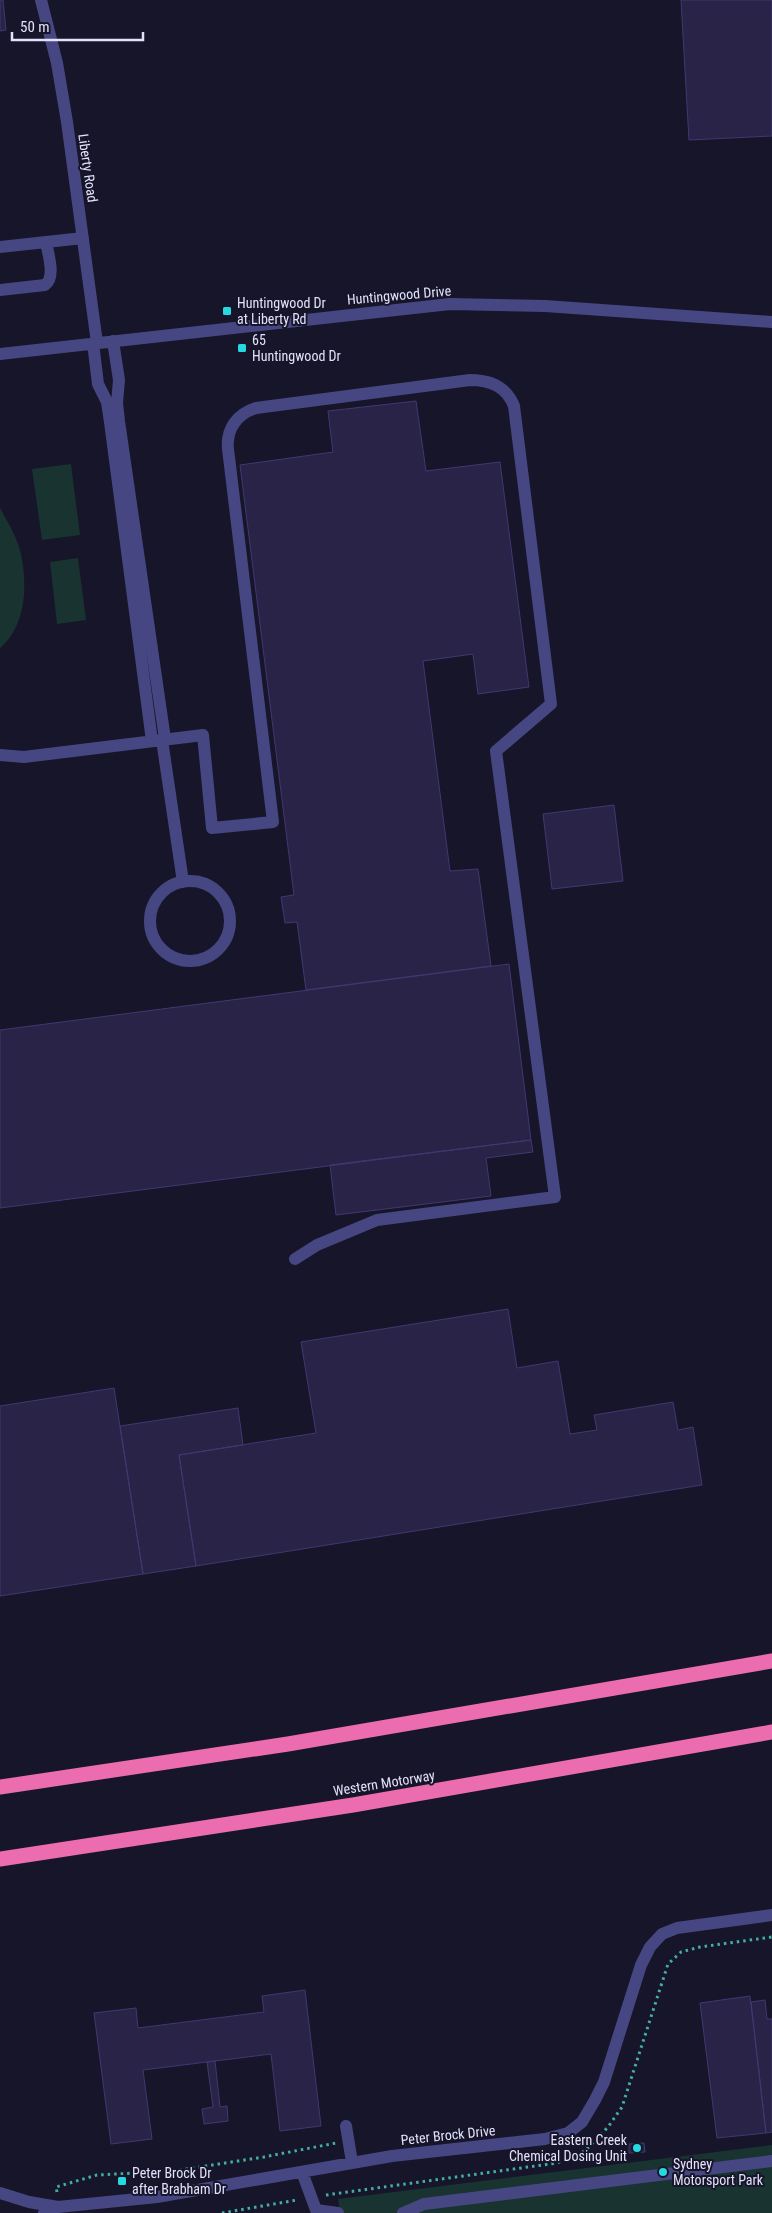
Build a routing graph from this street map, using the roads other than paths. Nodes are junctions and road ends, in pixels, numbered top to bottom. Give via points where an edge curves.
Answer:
1 (41, 0) edge
2 (83, 238) junction
3 (46, 242) junction
4 (0, 247) edge
5 (0, 290) edge
6 (772, 322) edge
7 (114, 341) junction
8 (95, 343) junction
9 (0, 354) edge
10 (160, 740) junction
11 (0, 755) edge
12 (183, 882) junction
13 (295, 1259) dead end
14 (772, 1661) edge
15 (772, 1732) edge
16 (0, 1787) edge
17 (0, 1859) edge
18 (772, 1915) edge
19 (346, 2126) dead end
20 (352, 2162) junction
21 (772, 2162) edge
22 (302, 2172) junction
23 (0, 2192) edge
24 (58, 2207) junction
25 (44, 2213) edge
26 (338, 2213) edge
27 (403, 2213) edge

1 - 2 street, Liberty Road via 57,63
2 - 3 street
2 - 8 street, Liberty Road
3 - 4 street
3 - 5 street via 49,282
6 - 7 street, Huntingwood Drive via 545,306 450,304
7 - 8 street, Huntingwood Drive
7 - 10 street via 119,380 117,404
8 - 9 street, Huntingwood Drive
8 - 10 street, Liberty Road via 98,384 107,402
10 - 11 street via 24,757
10 - 12 street
10 - 13 street via 203,735 212,828 273,822 228,449 228,434 236,420 249,410 263,407 470,380 494,384 507,392 514,406 552,704 496,751 555,1197 377,1220 318,1245
12 - 12 street via 212,888 226,903 229,912 228,932 218,950 192,962 164,952 154,941 149,926 154,902 161,892
14 - 16 highway via 288,1744
15 - 17 highway, Western Motorway via 353,1805
18 - 20 street, Peter Brock Drive via 677,1928 662,1934 650,1947 641,1965 604,2082 582,2122 568,2133 545,2139
19 - 20 street
20 - 22 street, Peter Brock Drive
21 - 27 street via 424,2204
22 - 24 street, Peter Brock Drive via 157,2196
22 - 26 street via 316,2210
23 - 24 street, Peter Brock Drive via 28,2202
24 - 25 street, Peter Brock Drive

